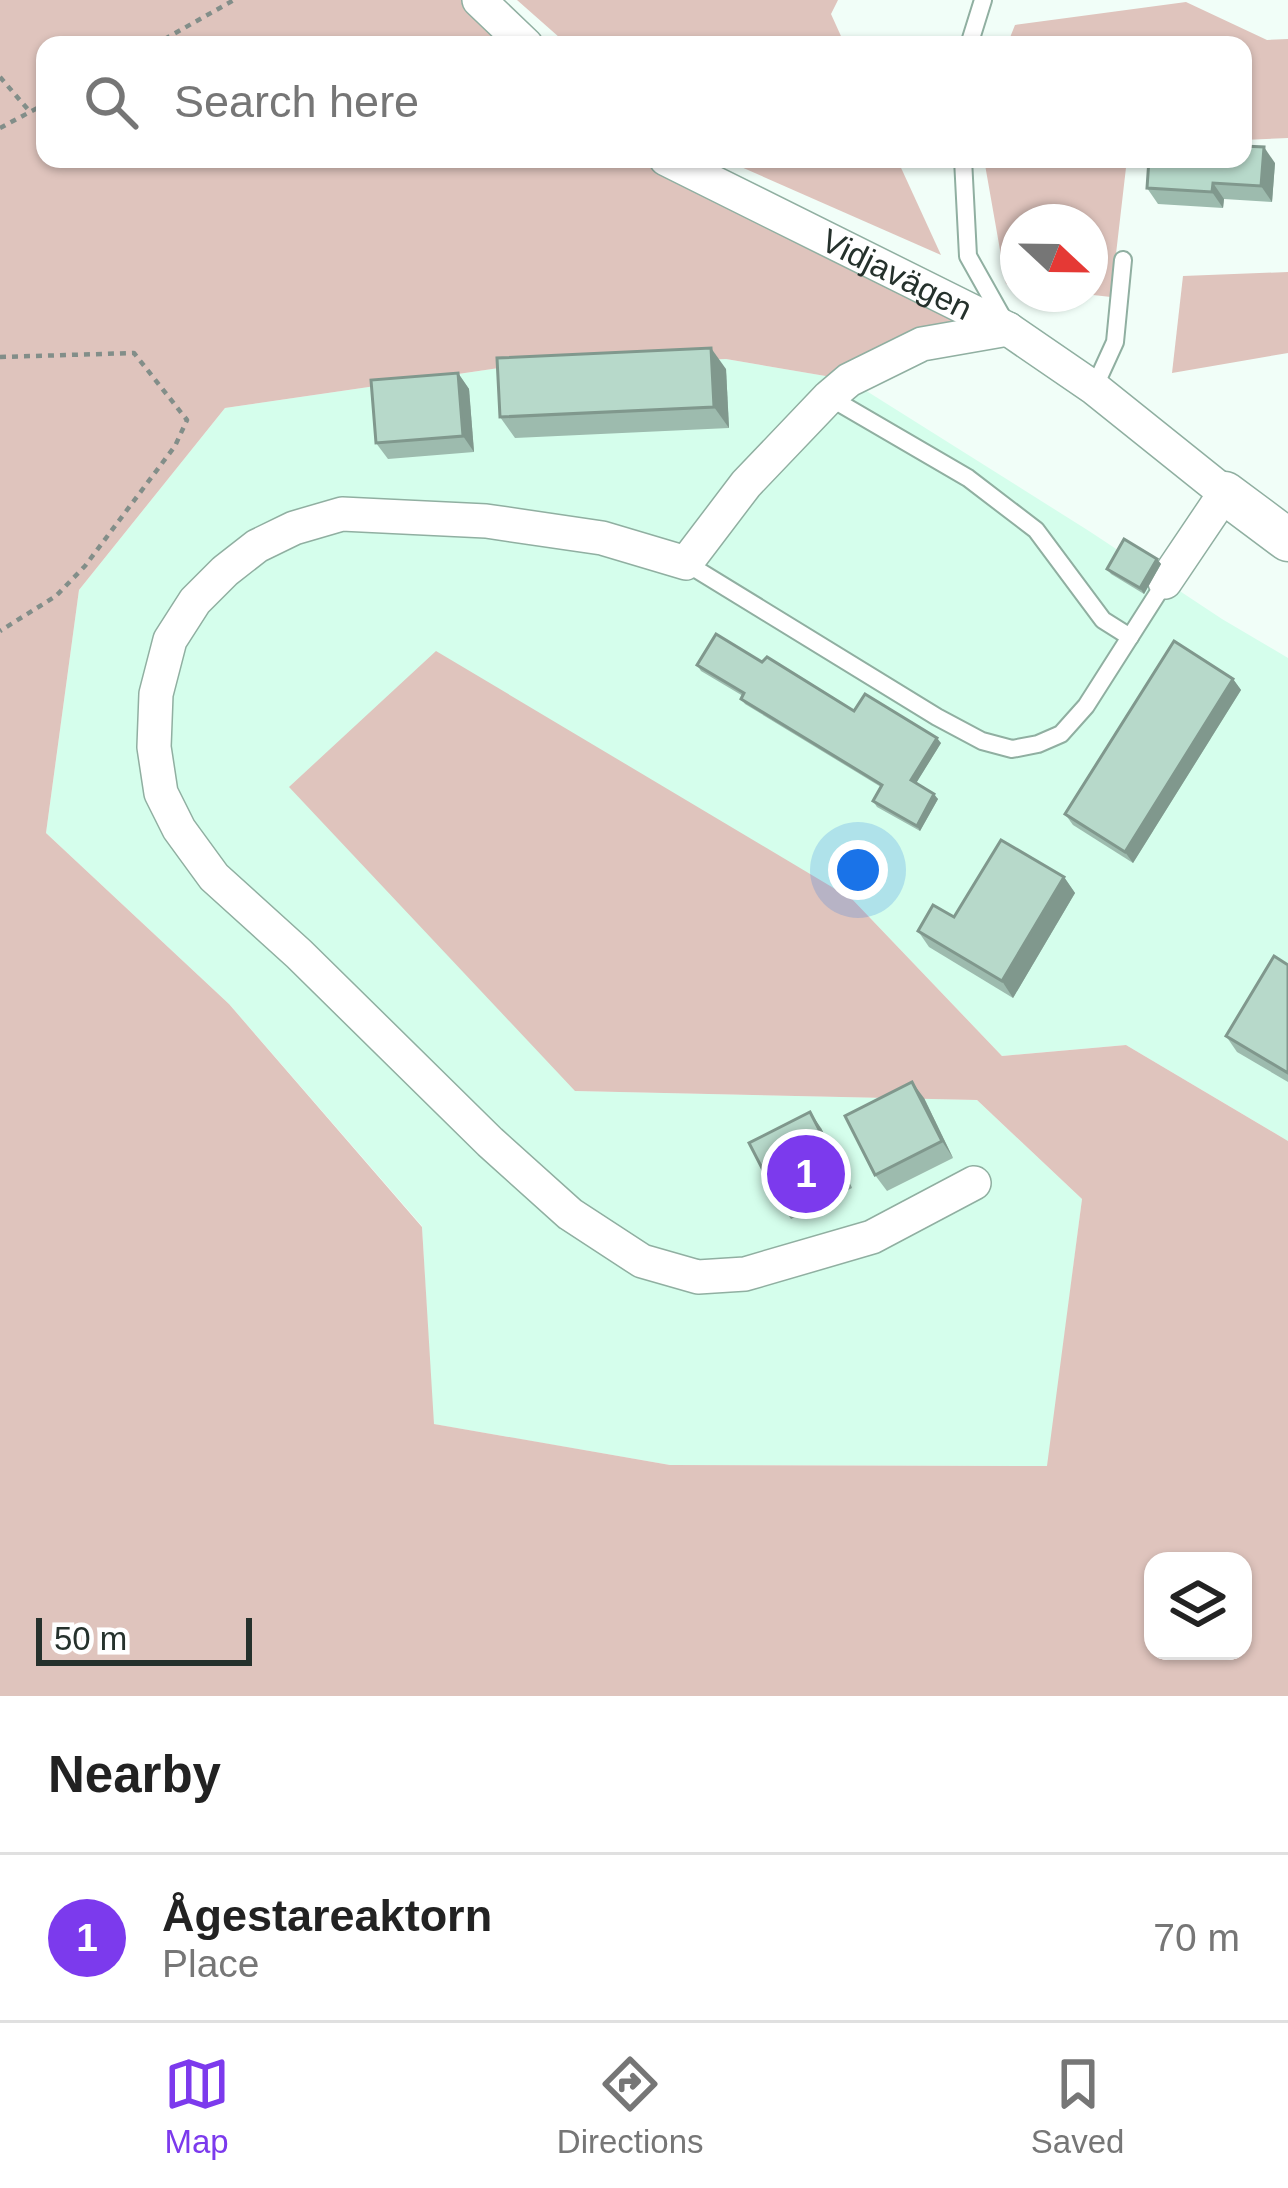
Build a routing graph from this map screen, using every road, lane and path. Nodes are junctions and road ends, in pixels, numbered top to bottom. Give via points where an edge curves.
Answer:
1 (234, 0) edge
2 (478, 0) edge
3 (983, 0) edge
4 (170, 36) edge
5 (516, 36) edge
6 (972, 36) edge
7 (0, 77) edge
8 (36, 110) edge
9 (31, 113) junction
10 (0, 128) edge
11 (684, 168) edge
12 (963, 168) edge
13 (1123, 260) dead end
14 (1008, 329) junction
15 (0, 357) edge
16 (1094, 388) junction
17 (829, 398) junction
18 (1225, 493) junction
19 (1288, 540) edge
20 (686, 562) junction
21 (1165, 582) joint
22 (0, 631) edge
23 (1130, 637) junction
24 (974, 1183) dead end

1 - 4 path
2 - 5 street
3 - 6 lane
7 - 9 path
8 - 9 path
9 - 10 path
11 - 14 street, Vidjavägen
12 - 14 lane via 968,256
13 - 16 lane via 1115,342
14 - 16 street, Vidjavägen
14 - 17 street via 922,344
15 - 22 path via 134,353 187,420 85,566 56,596
16 - 18 street, Vidjavägen
17 - 20 street via 746,484
17 - 23 lane via 968,478 1036,530 1103,620
18 - 19 street, Vidjavägen
18 - 21 street
20 - 23 lane via 937,717 1012,749 1061,734
20 - 24 street via 602,538 486,521 342,514 294,527 225,571 170,640 156,694 161,793 214,877 538,1186 642,1261 698,1277 745,1274 872,1237
21 - 23 lane

